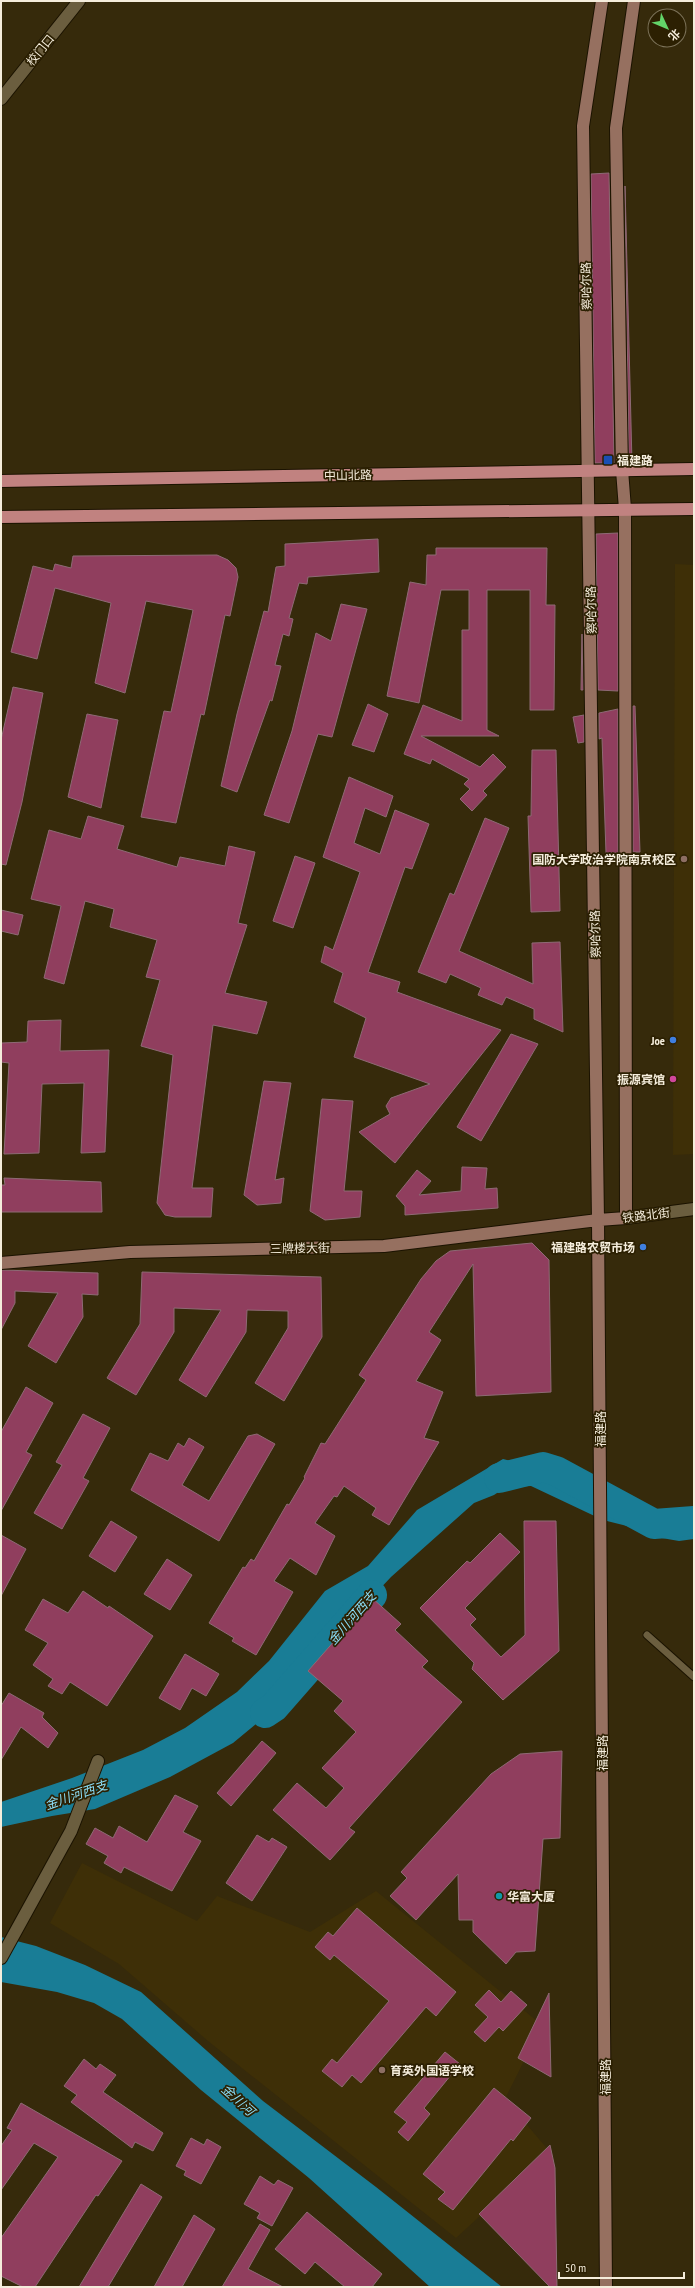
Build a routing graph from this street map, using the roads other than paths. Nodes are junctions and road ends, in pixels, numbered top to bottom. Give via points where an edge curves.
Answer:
1 (80, 1) edge
2 (602, 1) edge
3 (634, 1) edge
4 (1, 99) edge
5 (694, 469) edge
6 (622, 470) junction
7 (589, 471) junction
8 (1, 481) edge
9 (625, 509) junction
10 (694, 509) edge
11 (590, 510) junction
12 (1, 517) edge
13 (694, 1209) edge
14 (626, 1218) junction
15 (598, 1220) junction
16 (1, 1263) edge
17 (648, 1635) dead end
18 (694, 1677) edge
19 (98, 1761) dead end
20 (1, 1958) edge
21 (606, 2287) edge

1 - 4 street, 校门口
2 - 7 main road, 察哈尔路 via 583,126
3 - 6 main road via 616,128
5 - 6 main road, 中山北路
6 - 7 main road, 中山北路
6 - 9 main road
7 - 8 main road, 中山北路
7 - 11 main road, 察哈尔路
9 - 10 main road
9 - 11 main road
9 - 14 main road
11 - 12 main road
11 - 15 main road, 察哈尔路
13 - 14 street, 铁路北街
14 - 15 main road, 铁路北街
15 - 16 main road, 三牌楼大街 via 384,1246 130,1252
15 - 21 main road, 福建路
17 - 18 lane
19 - 20 street via 71,1831

